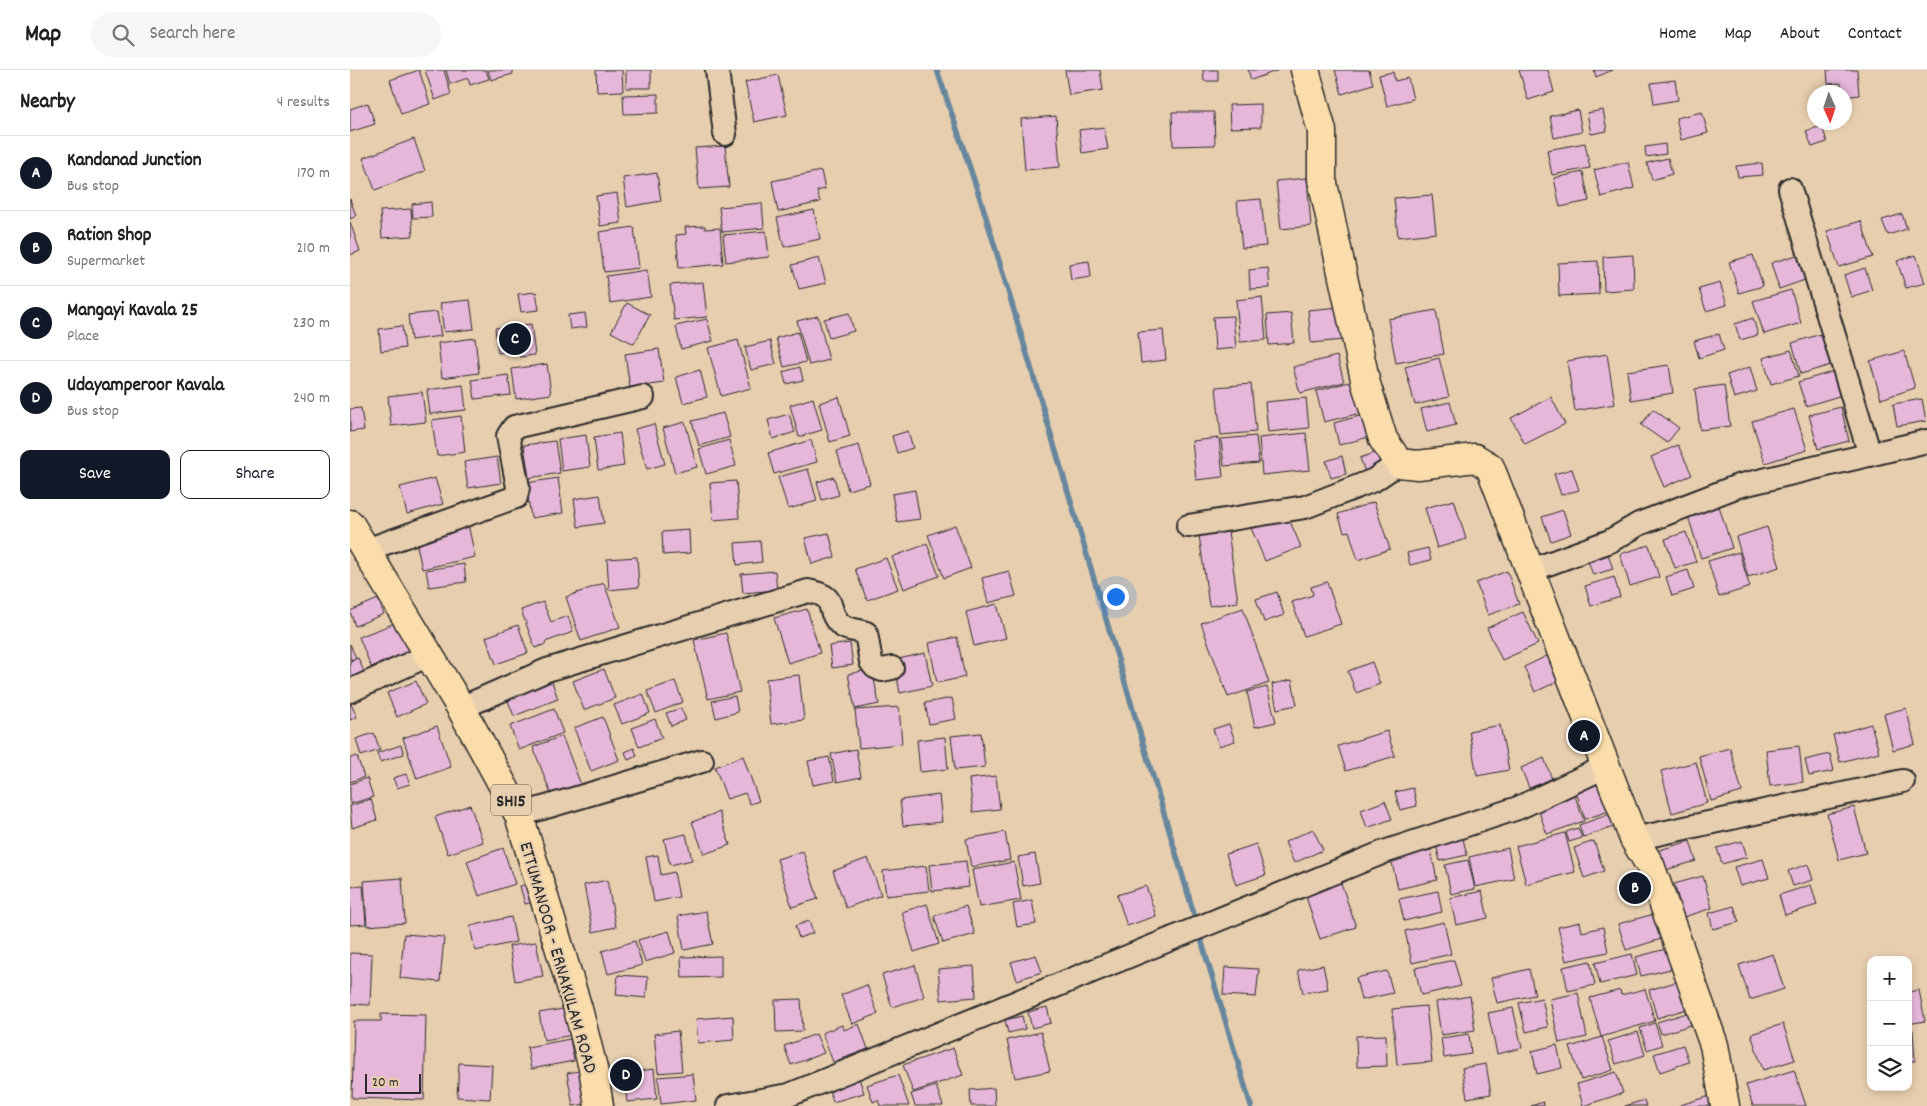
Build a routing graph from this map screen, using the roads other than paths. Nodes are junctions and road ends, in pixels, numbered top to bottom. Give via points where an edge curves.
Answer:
1 (717, 70) edge
2 (1304, 70) edge
3 (725, 134) dead end
4 (1790, 189) dead end
5 (643, 397) dead end
6 (1927, 441) edge
7 (1870, 455) junction
8 (1399, 463) junction
9 (350, 524) edge
10 (1188, 526) dead end
11 (366, 550) junction
12 (1529, 571) junction
13 (429, 654) junction
14 (892, 668) dead end
15 (350, 691) edge
16 (461, 708) junction
17 (702, 761) dead end
18 (1607, 766) junction
19 (1903, 781) dead end
20 (519, 815) junction
21 (1634, 839) junction
22 (599, 1106) edge
23 (728, 1106) edge
24 (1725, 1106) edge

1 - 3 street
2 - 8 main road via 1322,130 1322,179 1366,384 1383,439
4 - 7 street
5 - 11 street via 514,427 508,436 518,486 516,497
6 - 7 street
7 - 12 street via 1738,486 1639,524 1610,541
8 - 10 street via 1374,480 1305,507
8 - 12 main road via 1418,465 1475,458 1490,467
9 - 11 main road, ETTUMANOOR - ERNAKULAM ROAD / SH15
11 - 13 main road, ETTUMANOOR - ERNAKULAM ROAD / SH15
12 - 18 main road
13 - 15 street
13 - 16 main road, ETTUMANOOR - ERNAKULAM ROAD / SH15
14 - 16 street via 882,670 874,667 866,633 846,628 838,622 829,599 808,591 547,670
16 - 20 main road, ETTUMANOOR - ERNAKULAM ROAD / SH15
17 - 20 street
18 - 21 main road
18 - 23 street via 1518,808 1384,852 789,1095
19 - 21 street
20 - 22 main road, ETTUMANOOR - ERNAKULAM ROAD / SH15 via 578,1009
21 - 24 main road via 1650,865 1714,1045

